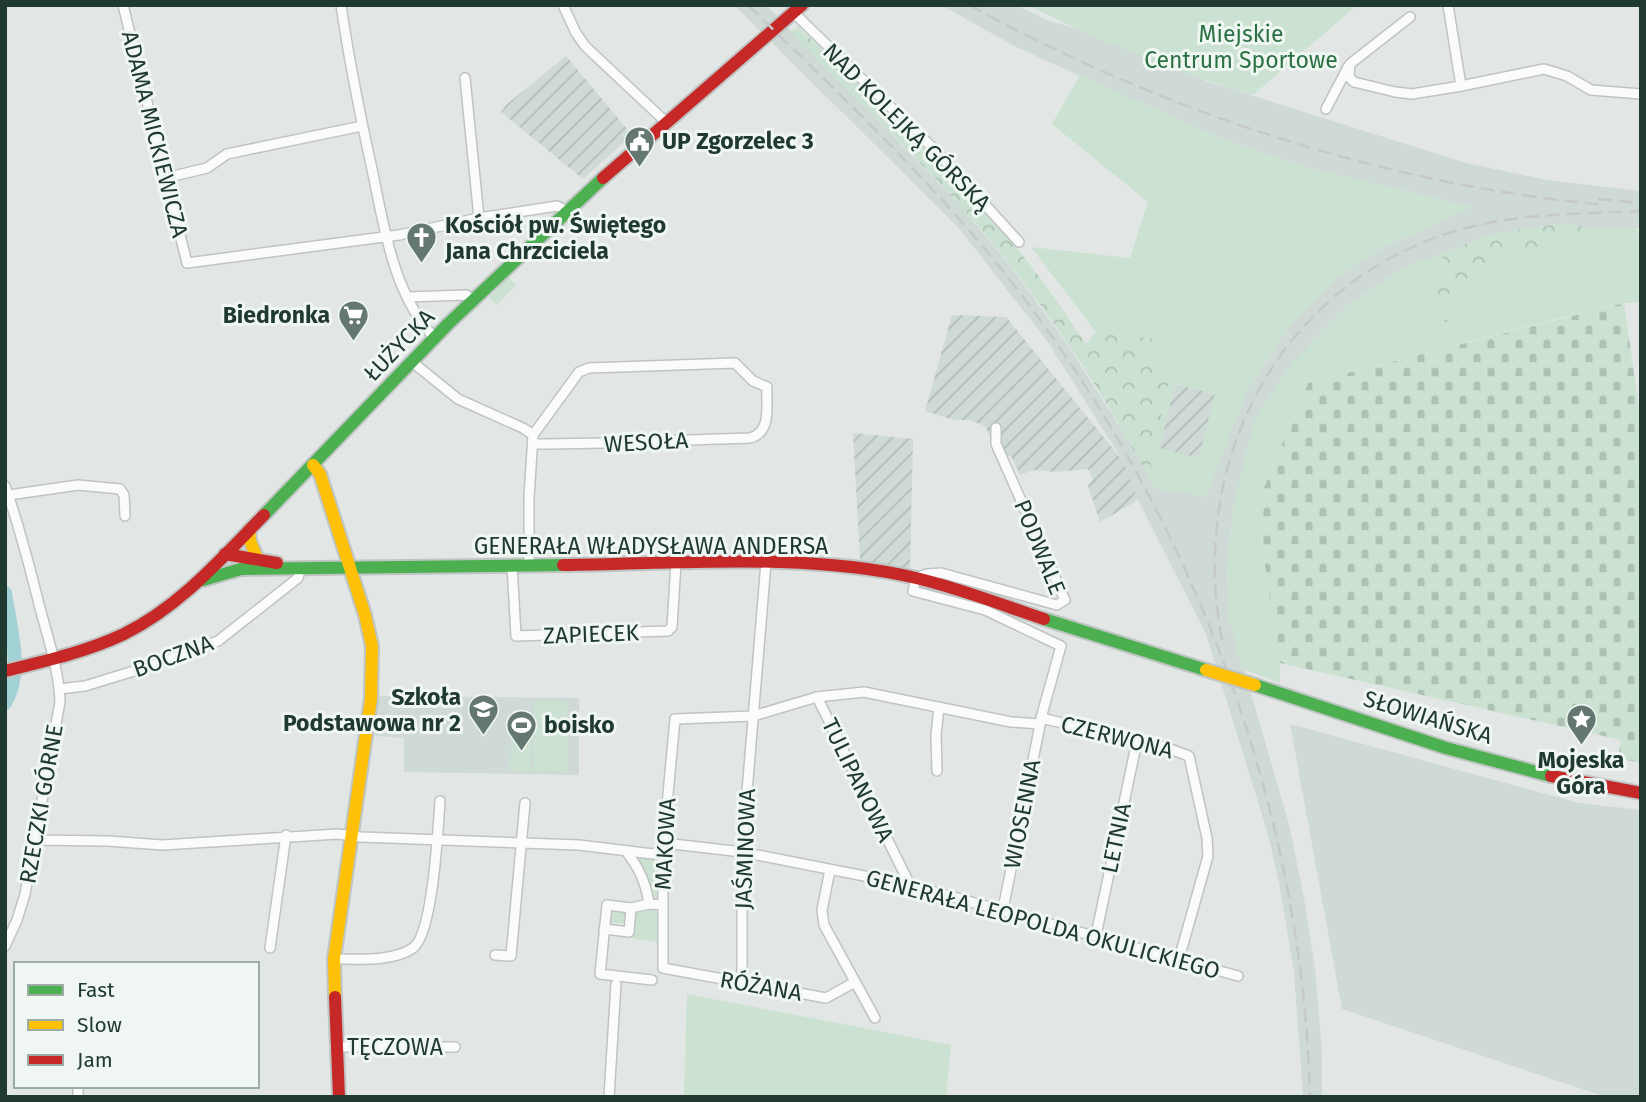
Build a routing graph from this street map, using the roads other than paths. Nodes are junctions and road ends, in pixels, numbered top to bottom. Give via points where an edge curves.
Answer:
1 (123, 5) edge
2 (341, 5) edge
3 (563, 5) edge
4 (1448, 5) edge
5 (798, 9) edge
6 (1410, 17) dead end
7 (1349, 67) junction
8 (465, 78) dead end
9 (1461, 86) junction
10 (1641, 94) edge
11 (1326, 109) dead end
12 (667, 123) junction
13 (362, 126) junction
14 (165, 178) junction
15 (566, 210) junction
16 (479, 218) junction
17 (386, 236) junction
18 (1019, 242) dead end
19 (407, 297) junction
20 (472, 299) junction
21 (435, 338) junction
22 (411, 361) junction
23 (996, 428) dead end
24 (533, 440) junction
25 (313, 465) junction
26 (5, 485) edge
27 (9, 495) junction
28 (125, 516) dead end
29 (249, 530) junction
30 (225, 554) junction
31 (257, 558) junction
32 (766, 562) junction
33 (676, 563) junction
34 (512, 565) junction
35 (529, 566) junction
36 (296, 567) junction
37 (349, 568) junction
38 (245, 569) junction
39 (916, 578) junction
40 (196, 583) junction
41 (52, 659) junction
42 (1206, 670) joint
43 (5, 671) edge
44 (60, 689) junction
45 (817, 697) junction
46 (939, 707) junction
47 (753, 716) junction
48 (675, 719) joint
49 (1041, 721) junction
50 (1137, 741) junction
51 (937, 771) dead end
52 (1641, 793) edge
53 (440, 801) dead end
54 (525, 803) dead end
55 (286, 835) junction
56 (351, 835) junction
57 (437, 838) junction
58 (33, 840) junction
59 (523, 842) junction
60 (663, 848) junction
61 (626, 851) junction
62 (742, 852) junction
63 (830, 870) junction
64 (910, 885) junction
65 (649, 904) junction
66 (662, 905) junction
67 (631, 908) junction
68 (1003, 909) junction
69 (604, 929) junction
70 (1096, 935) junction
71 (5, 946) edge
72 (270, 948) dead end
73 (495, 955) dead end
74 (334, 959) junction
75 (1179, 959) junction
76 (663, 968) joint
77 (1238, 976) dead end
78 (652, 980) dead end
79 (855, 982) junction
80 (742, 983) junction
81 (616, 984) dead end
82 (875, 1018) dead end
83 (335, 1047) junction
84 (455, 1047) dead end
85 (339, 1097) edge
86 (608, 1097) edge

1 - 14 street, ADAMA MICKIEWICZA
2 - 13 street
3 - 12 street via 585,46
4 - 9 street
5 - 12 street, ŁUŻYCKA
5 - 18 street, NAD KOLEJKĄ GÓRSKĄ
6 - 7 street
7 - 9 street via 1354,82 1395,92 1412,94
7 - 11 street
8 - 16 street
9 - 10 street via 1544,69 1591,90
12 - 15 street, ŁUŻYCKA
13 - 14 street via 227,154 207,168
13 - 17 street
14 - 17 street, ADAMA MICKIEWICZA via 187,263
15 - 16 street via 557,206
15 - 20 street, ŁUŻYCKA
16 - 17 street
17 - 19 street
19 - 20 street via 466,295
19 - 21 street
20 - 21 street, ŁUŻYCKA
21 - 22 street, ŁUŻYCKA
22 - 24 street via 458,399 523,428
22 - 25 street, ŁUŻYCKA
23 - 39 street, PODWALE via 996,444 1065,600 1057,605 941,573
24 - 24 street, WESOŁA via 579,372 589,368 735,363 753,381 767,387 765,428 750,438 617,444
24 - 35 street
25 - 29 street, ŁUŻYCKA
25 - 37 street via 320,474
26 - 27 street, RZECZKI GÓRNE
27 - 28 street via 78,485 120,489
27 - 41 street, RZECZKI GÓRNE
29 - 30 street, ŁUŻYCKA
29 - 31 street
30 - 31 street, GENERAŁA WŁADYSŁAWA ANDERSA
30 - 38 street
30 - 40 street, ŁUŻYCKA
31 - 36 street, GENERAŁA WŁADYSŁAWA ANDERSA
32 - 33 street, GENERAŁA WŁADYSŁAWA ANDERSA
32 - 39 street, GENERAŁA WŁADYSŁAWA ANDERSA
32 - 47 street, JAŚMINOWA
33 - 34 street, ZAPIECEK via 672,627 668,631 516,636
33 - 35 street, GENERAŁA WŁADYSŁAWA ANDERSA
34 - 35 street, GENERAŁA WŁADYSŁAWA ANDERSA
34 - 37 street, GENERAŁA WŁADYSŁAWA ANDERSA
36 - 37 street, GENERAŁA WŁADYSŁAWA ANDERSA
36 - 38 street, GENERAŁA WŁADYSŁAWA ANDERSA
36 - 44 street, BOCZNA via 301,573 294,581 218,641 85,686
37 - 56 street via 370,636 372,664
38 - 40 street, GENERAŁA WŁADYSŁAWA ANDERSA
39 - 42 street, GENERAŁA WŁADYSŁAWA ANDERSA
39 - 49 street, CZERWONA via 913,591 985,610 1061,646
40 - 41 street, ŁUŻYCKA via 139,626
41 - 43 street, ŁUŻYCKA
41 - 44 street, RZECZKI GÓRNE
42 - 52 street, SŁOWIAŃSKA, bridge via 1529,770
44 - 58 street, RZECZKI GÓRNE
45 - 46 street via 864,692
45 - 47 street, TULIPANOWA
45 - 64 street, TULIPANOWA
46 - 49 street via 1011,723
46 - 51 street
47 - 48 street, TULIPANOWA
47 - 62 street, JAŚMINOWA
48 - 60 street, MAKOWA
49 - 50 street, CZERWONA
49 - 68 street, WIOSENNA
50 - 70 street, LETNIA
50 - 75 street, CZERWONA via 1189,756 1208,838 1208,856
53 - 57 street
54 - 59 street
55 - 56 street, GENERAŁA LEOPOLDA OKULICKIEGO
55 - 58 street, GENERAŁA LEOPOLDA OKULICKIEGO via 162,845
55 - 72 street
56 - 57 street, GENERAŁA LEOPOLDA OKULICKIEGO
56 - 74 street
57 - 59 street, GENERAŁA LEOPOLDA OKULICKIEGO
57 - 74 street via 427,925 417,945 396,955
58 - 71 street, RZECZKI GÓRNE via 25,894
59 - 61 street, GENERAŁA LEOPOLDA OKULICKIEGO
59 - 73 street via 511,957
60 - 61 street, GENERAŁA LEOPOLDA OKULICKIEGO via 653,854
60 - 62 street, GENERAŁA LEOPOLDA OKULICKIEGO via 673,844
60 - 66 street, MAKOWA
61 - 65 street via 640,869
62 - 63 street, GENERAŁA LEOPOLDA OKULICKIEGO
62 - 80 street, JAŚMINOWA
63 - 64 street, GENERAŁA LEOPOLDA OKULICKIEGO
63 - 79 street via 822,910 824,925
64 - 68 street, GENERAŁA LEOPOLDA OKULICKIEGO
65 - 66 street
65 - 67 street
66 - 76 street, MAKOWA
67 - 69 street via 607,905
67 - 69 street via 629,932
68 - 70 street, GENERAŁA LEOPOLDA OKULICKIEGO
69 - 78 street via 600,974
70 - 75 street, GENERAŁA LEOPOLDA OKULICKIEGO
74 - 83 street
75 - 77 street, GENERAŁA LEOPOLDA OKULICKIEGO
76 - 80 street, RÓŻANA
79 - 80 street, RÓŻANA via 826,998
79 - 82 street
81 - 86 street
83 - 84 street, TĘCZOWA
83 - 85 street

